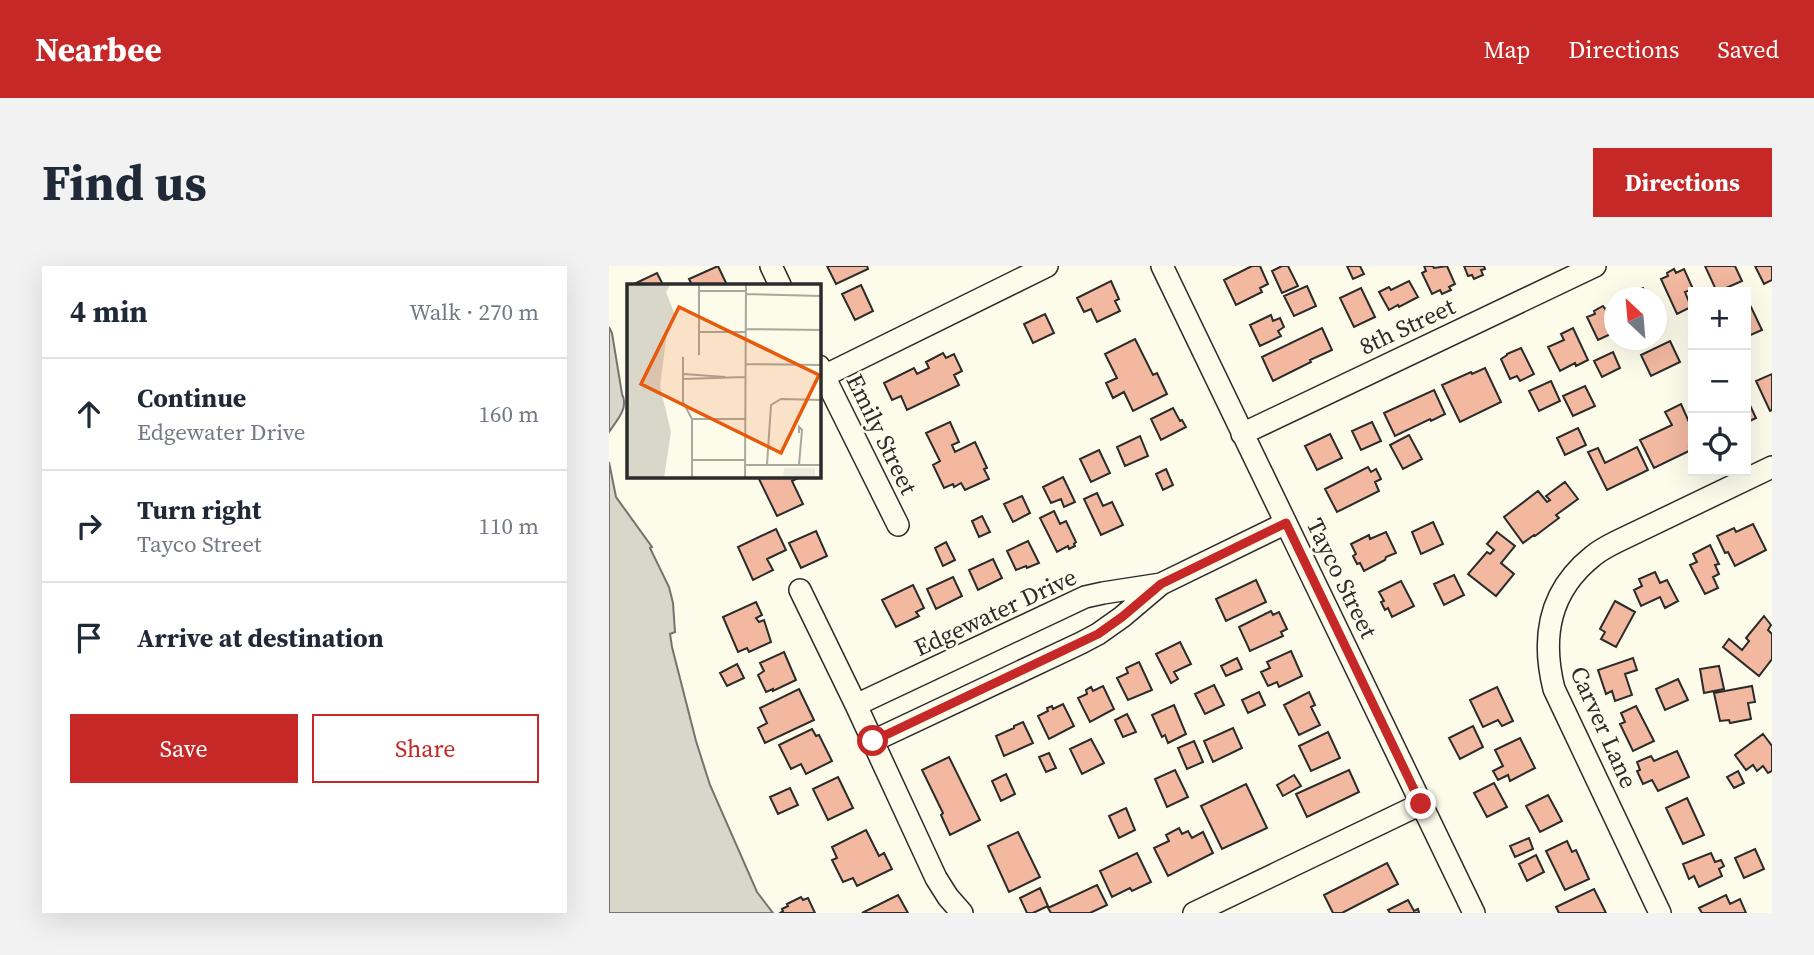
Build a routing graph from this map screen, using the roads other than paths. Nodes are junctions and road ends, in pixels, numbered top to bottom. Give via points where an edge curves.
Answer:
1 (771, 266) edge
2 (1047, 266) edge
3 (1162, 266) edge
4 (1595, 266) edge
5 (780, 284) edge
6 (821, 371) edge
7 (1242, 434) junction
8 (1772, 467) edge
9 (1286, 523) junction
10 (898, 525) dead end
11 (1161, 584) junction
12 (800, 590) dead end
13 (856, 705) junction
14 (873, 741) junction
15 (1421, 804) junction
16 (962, 913) edge
17 (1194, 913) edge
18 (1474, 913) edge
19 (1660, 913) edge

1 - 5 street
2 - 6 street
3 - 7 street, Tayco Street
4 - 7 street, 8th Street
6 - 10 street, Emily Street
7 - 9 street, Tayco Street
8 - 19 street, Carver Lane via 1594,555 1562,592 1549,628 1548,665 1554,689
9 - 11 street, Edgewater Drive
9 - 15 street, Tayco Street
11 - 13 street, Edgewater Drive via 1085,597
11 - 14 street, Edgewater Drive via 1098,634
12 - 13 street
13 - 14 street
14 - 16 street via 936,878
15 - 17 street
15 - 18 street, Tayco Street

